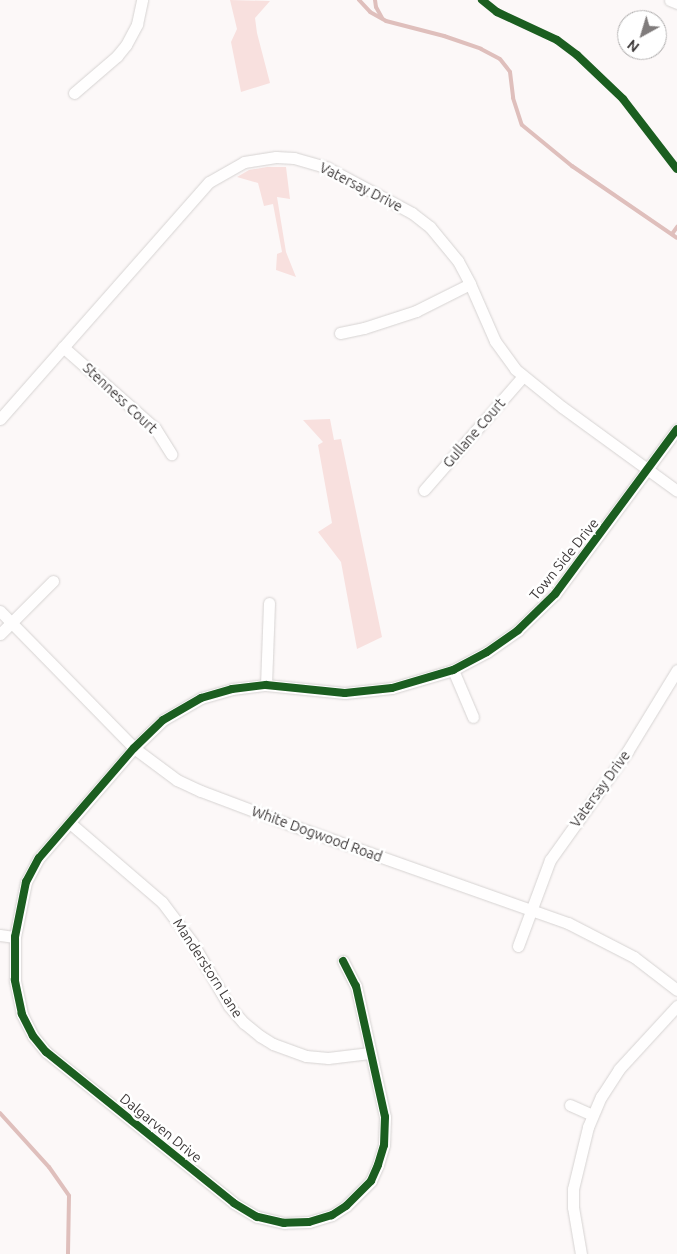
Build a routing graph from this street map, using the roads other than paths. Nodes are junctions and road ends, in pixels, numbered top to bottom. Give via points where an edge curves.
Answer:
1 (142, 0) edge
2 (670, 0) edge
3 (677, 3) edge
4 (74, 92) dead end
5 (470, 284) junction
6 (340, 333) dead end
7 (63, 347) junction
8 (523, 376) junction
9 (0, 419) edge
10 (677, 429) edge
11 (171, 454) dead end
12 (648, 469) junction
13 (424, 490) dead end
14 (677, 491) edge
15 (54, 581) dead end
16 (269, 603) dead end
17 (0, 611) edge
18 (11, 623) junction
19 (0, 634) edge
20 (453, 670) junction
21 (677, 670) edge
22 (266, 685) junction
23 (473, 717) dead end
24 (134, 748) junction
25 (70, 823) junction
26 (531, 911) junction
27 (0, 935) edge
28 (15, 937) junction
29 (518, 946) dead end
30 (343, 961) dead end
31 (677, 990) edge
32 (677, 1006) edge
33 (370, 1054) junction
34 (570, 1106) dead end
35 (592, 1115) junction
36 (581, 1254) edge

1 - 4 street via 137,24 126,45
2 - 3 street
5 - 6 street via 416,311
5 - 7 street, Vatersay Drive via 443,241 412,213 312,162 276,157 258,159 232,168 209,182
5 - 8 street, Vatersay Drive via 496,341
7 - 9 street, Vatersay Drive
7 - 11 street, Stenness Court via 155,428
8 - 12 street, Vatersay Drive
8 - 13 street, Gullane Court
10 - 12 street, Town Side Drive
12 - 14 street, Vatersay Drive
12 - 20 street, Town Side Drive via 547,602 502,642
15 - 18 street
16 - 22 street
17 - 18 street, White Dogwood Road
18 - 19 street
18 - 24 street, White Dogwood Road
20 - 22 street, Town Side Drive via 410,685 367,692 345,693
20 - 23 street
21 - 26 street, Vatersay Drive via 619,764 550,860
22 - 24 street, Town Side Drive via 232,689 201,698 163,720
24 - 25 street, Dalgarven Drive
24 - 26 street, White Dogwood Road via 163,771 201,791
25 - 28 street, Dalgarven Drive via 32,869 20,903
25 - 33 street, Manderstorn Lane via 162,902 192,942 229,1006 260,1036 306,1056 328,1058
26 - 29 street, Vatersay Drive
26 - 31 street, White Dogwood Road via 568,923 608,942 651,968
27 - 28 street
28 - 33 street, Dalgarven Drive via 15,980 22,1014 46,1052 234,1203 257,1217 309,1222 332,1215 358,1196 371,1181 378,1165 385,1117
30 - 33 street, Dalgarven Drive via 356,986
32 - 35 street via 620,1069
34 - 35 street
35 - 36 street via 573,1190 572,1207

